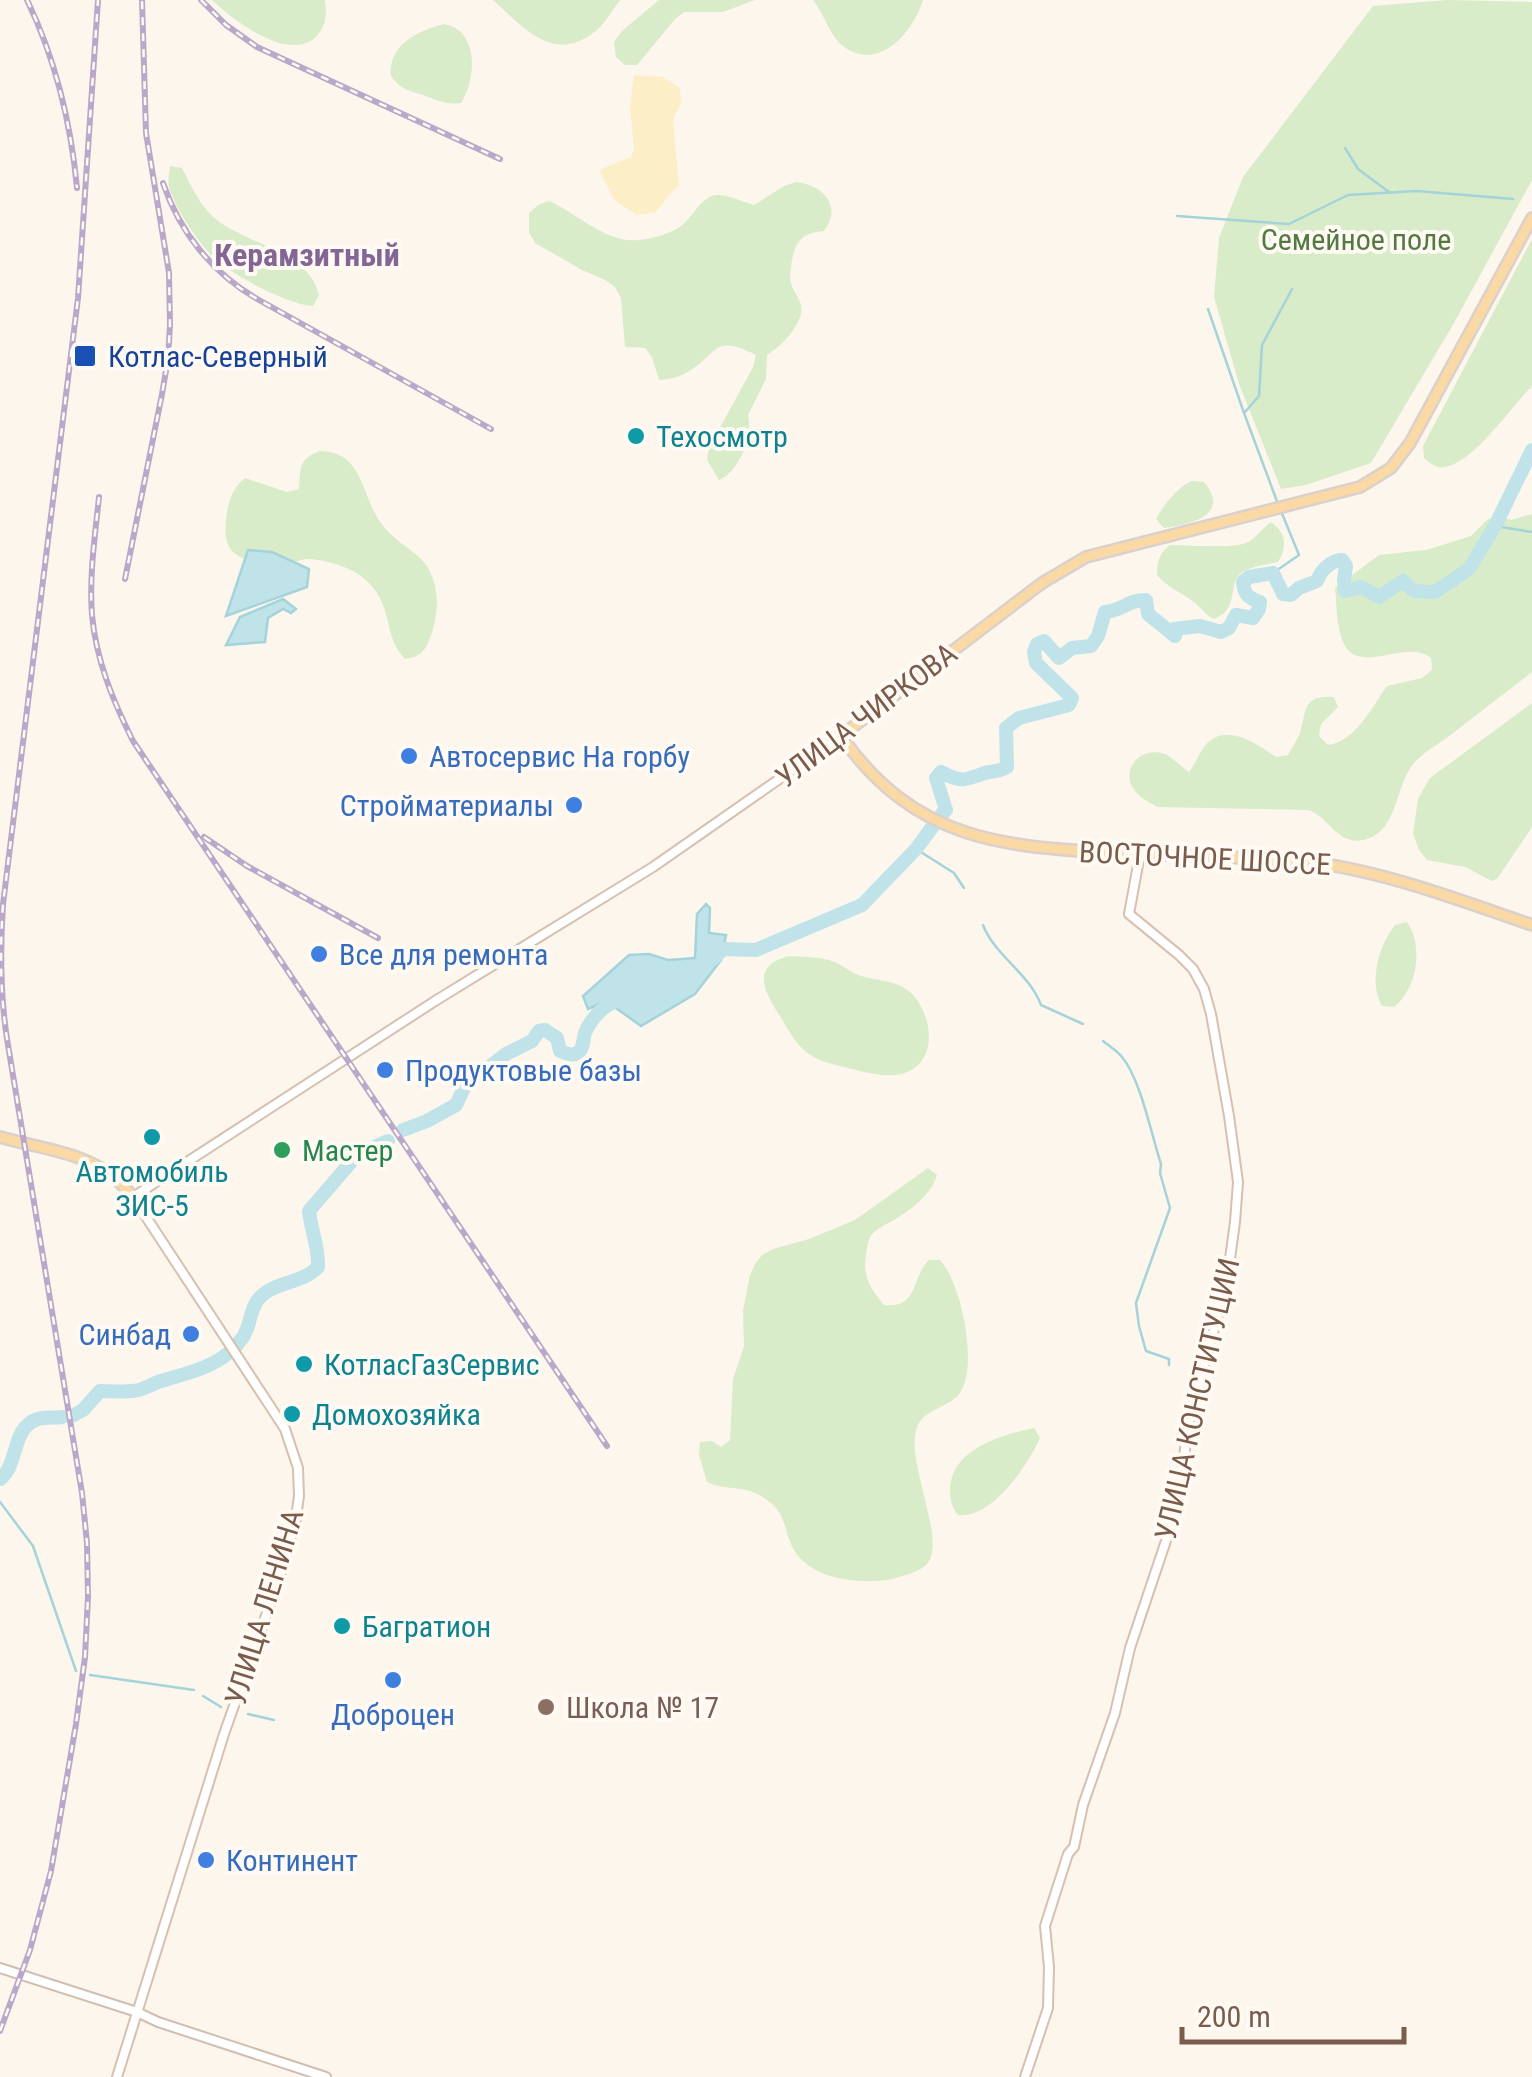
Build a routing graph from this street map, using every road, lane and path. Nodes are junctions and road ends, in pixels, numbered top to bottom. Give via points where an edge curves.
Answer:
1 (1532, 218) edge
2 (841, 736) junction
3 (1140, 854) junction
4 (1532, 925) edge
5 (0, 1137) edge
6 (133, 1197) junction
7 (0, 1968) edge
8 (137, 2012) junction
9 (117, 2077) edge
10 (326, 2077) edge
11 (1025, 2077) edge

1 - 2 main road, УЛИЦА ЧИРКОВА via 1391,468 1360,487 1086,557
2 - 3 main road, ВОСТОЧНОЕ ШОССЕ via 872,774 946,825 1002,843
2 - 6 main road, УЛИЦА ЧИРКОВА via 654,867
3 - 4 main road, ВОСТОЧНОЕ ШОССЕ via 1332,864
3 - 11 main road, УЛИЦА КОНСТИТУЦИИ via 1129,914 1192,969 1211,1014 1238,1182 1236,1222 1188,1425 1178,1505 1045,1926 1048,2008
5 - 6 main road, УЛИЦА ЛЕНИНА via 96,1165
6 - 8 main road, УЛИЦА ЛЕНИНА via 285,1429 299,1496 280,1576
7 - 8 main road
8 - 9 main road, УЛИЦА ЛЕНИНА
8 - 10 main road

